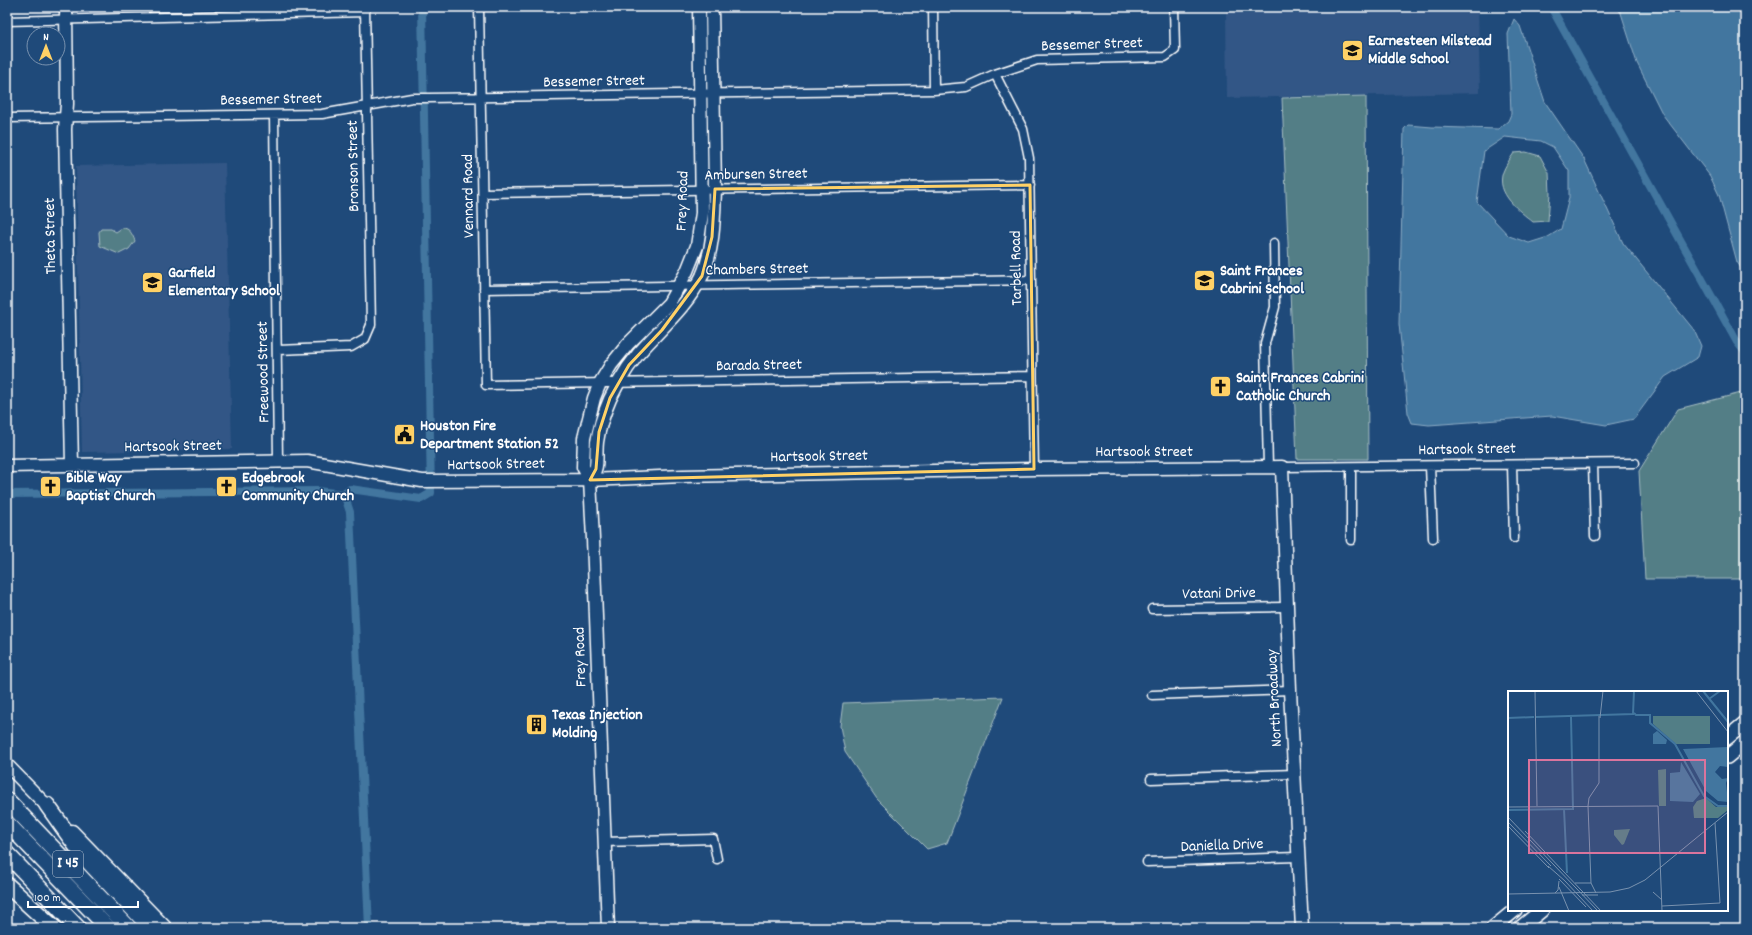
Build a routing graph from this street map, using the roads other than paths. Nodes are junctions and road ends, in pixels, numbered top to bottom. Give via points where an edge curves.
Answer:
1 (66, 7) edge
2 (479, 7) edge
3 (699, 7) edge
4 (712, 7) edge
5 (933, 7) edge
6 (1174, 7) edge
7 (365, 9) edge
8 (66, 20) junction
9 (7, 21) edge
10 (995, 74) junction
11 (934, 90) junction
12 (700, 94) junction
13 (713, 94) junction
14 (481, 98) junction
15 (367, 107) junction
16 (274, 115) junction
17 (66, 117) junction
18 (7, 118) edge
19 (1030, 185) junction
20 (701, 189) junction
21 (715, 189) junction
22 (483, 193) junction
23 (1274, 243) dead end
24 (1031, 280) junction
25 (695, 285) junction
26 (678, 286) junction
27 (484, 289) junction
28 (278, 350) junction
29 (1032, 376) junction
30 (600, 383) junction
31 (619, 383) junction
32 (486, 385) joint
33 (278, 461) junction
34 (1634, 463) dead end
35 (1593, 464) junction
36 (72, 465) junction
37 (1512, 465) junction
38 (7, 466) edge
39 (1430, 466) junction
40 (1268, 467) junction
41 (1282, 467) junction
42 (1351, 467) junction
43 (1034, 469) junction
44 (590, 480) junction
45 (1595, 536) dead end
46 (1433, 538) dead end
47 (1514, 538) dead end
48 (1351, 540) dead end
49 (1287, 607) junction
50 (1152, 609) dead end
51 (1290, 690) junction
52 (1152, 695) dead end
53 (1745, 723) edge
54 (1728, 737) edge
55 (1745, 742) edge
56 (1728, 756) edge
57 (7, 765) edge
58 (1295, 774) junction
59 (1151, 779) dead end
60 (7, 800) edge
61 (47, 805) junction
62 (7, 823) edge
63 (604, 842) junction
64 (7, 854) edge
65 (1298, 857) junction
66 (717, 859) dead end
67 (1147, 862) dead end
68 (7, 885) edge
69 (1514, 911) edge
70 (1541, 911) edge
71 (43, 928) edge
72 (54, 928) edge
73 (78, 928) edge
74 (108, 928) edge
75 (129, 928) edge
76 (151, 928) edge
77 (166, 928) edge
78 (608, 928) edge
79 (1302, 928) edge
80 (1493, 928) edge
81 (1520, 928) edge

1 - 8 street, Theta Street
2 - 14 street, Vennard Road
3 - 12 street, Frey Road
4 - 13 street, Frey Road
5 - 11 street
6 - 10 street, Bessemer Street via 1175,50 1165,57 1037,60
7 - 8 street
7 - 15 street, Bronson Street
8 - 9 street
8 - 17 street, Theta Street
10 - 11 street, Bessemer Street via 966,87
10 - 19 street, Tarbell Road via 1023,129 1030,158
11 - 13 street, Bessemer Street
12 - 13 street, Bessemer Street
12 - 14 street, Bessemer Street
12 - 20 street, Frey Road
13 - 21 street, Frey Road
14 - 15 street, Bessemer Street via 412,98
14 - 22 street, Vennard Road
15 - 16 street, Bessemer Street via 322,114
15 - 28 street, Bronson Street via 371,324 365,339 351,347
16 - 17 street, Bessemer Street
16 - 28 street, Freewood Street
17 - 18 street, Bessemer Street
17 - 36 street, Theta Street
19 - 21 street, Ambursen Street
19 - 24 street, Tarbell Road
20 - 21 street, Ambursen Street
20 - 22 street, Ambursen Street
20 - 26 street, Frey Road via 702,213 697,246
21 - 25 street, Frey Road via 710,252 702,276
22 - 27 street, Vennard Road
23 - 40 street via 1275,307 1265,343
24 - 25 street, Chambers Street
24 - 29 street, Tarbell Road
25 - 26 street, Chambers Street
25 - 31 street, Frey Road via 676,314 629,365
26 - 27 street, Chambers Street
26 - 30 street, Frey Road via 669,303 628,344
27 - 32 street, Vennard Road
28 - 33 street, Freewood Street
29 - 31 street, Barada Street
29 - 43 street, Tarbell Road
30 - 31 street, Barada Street
30 - 32 street, Barada Street
30 - 44 street, Frey Road via 584,438 583,466
31 - 44 street, Frey Road via 602,417 596,469
33 - 36 street, Hartsook Street
33 - 44 street, Hartsook Street via 307,461 422,481
34 - 35 street, Hartsook Street
35 - 37 street, Hartsook Street
35 - 45 street
36 - 38 street, Hartsook Street
37 - 39 street, Hartsook Street
37 - 47 street
39 - 42 street, Hartsook Street
39 - 46 street
40 - 41 street, Hartsook Street
40 - 43 street, Hartsook Street
41 - 42 street, Hartsook Street
41 - 49 street, North Broadway
42 - 48 street
43 - 44 street, Hartsook Street
44 - 63 street, Frey Road
49 - 50 street, Vatani Drive
49 - 51 street, North Broadway
51 - 52 street
51 - 58 street, North Broadway
53 - 54 main road
55 - 56 main road
57 - 61 street
58 - 59 street
58 - 65 street, North Broadway
60 - 75 highway, I 45
61 - 76 highway via 84,857
61 - 77 street
62 - 74 highway, I 45
63 - 66 street via 712,839
63 - 78 street, Frey Road
64 - 73 highway, I 45
65 - 67 street, Daniella Drive
65 - 79 street, North Broadway
68 - 71 street via 24,909
68 - 72 highway
69 - 80 main road
70 - 81 main road

